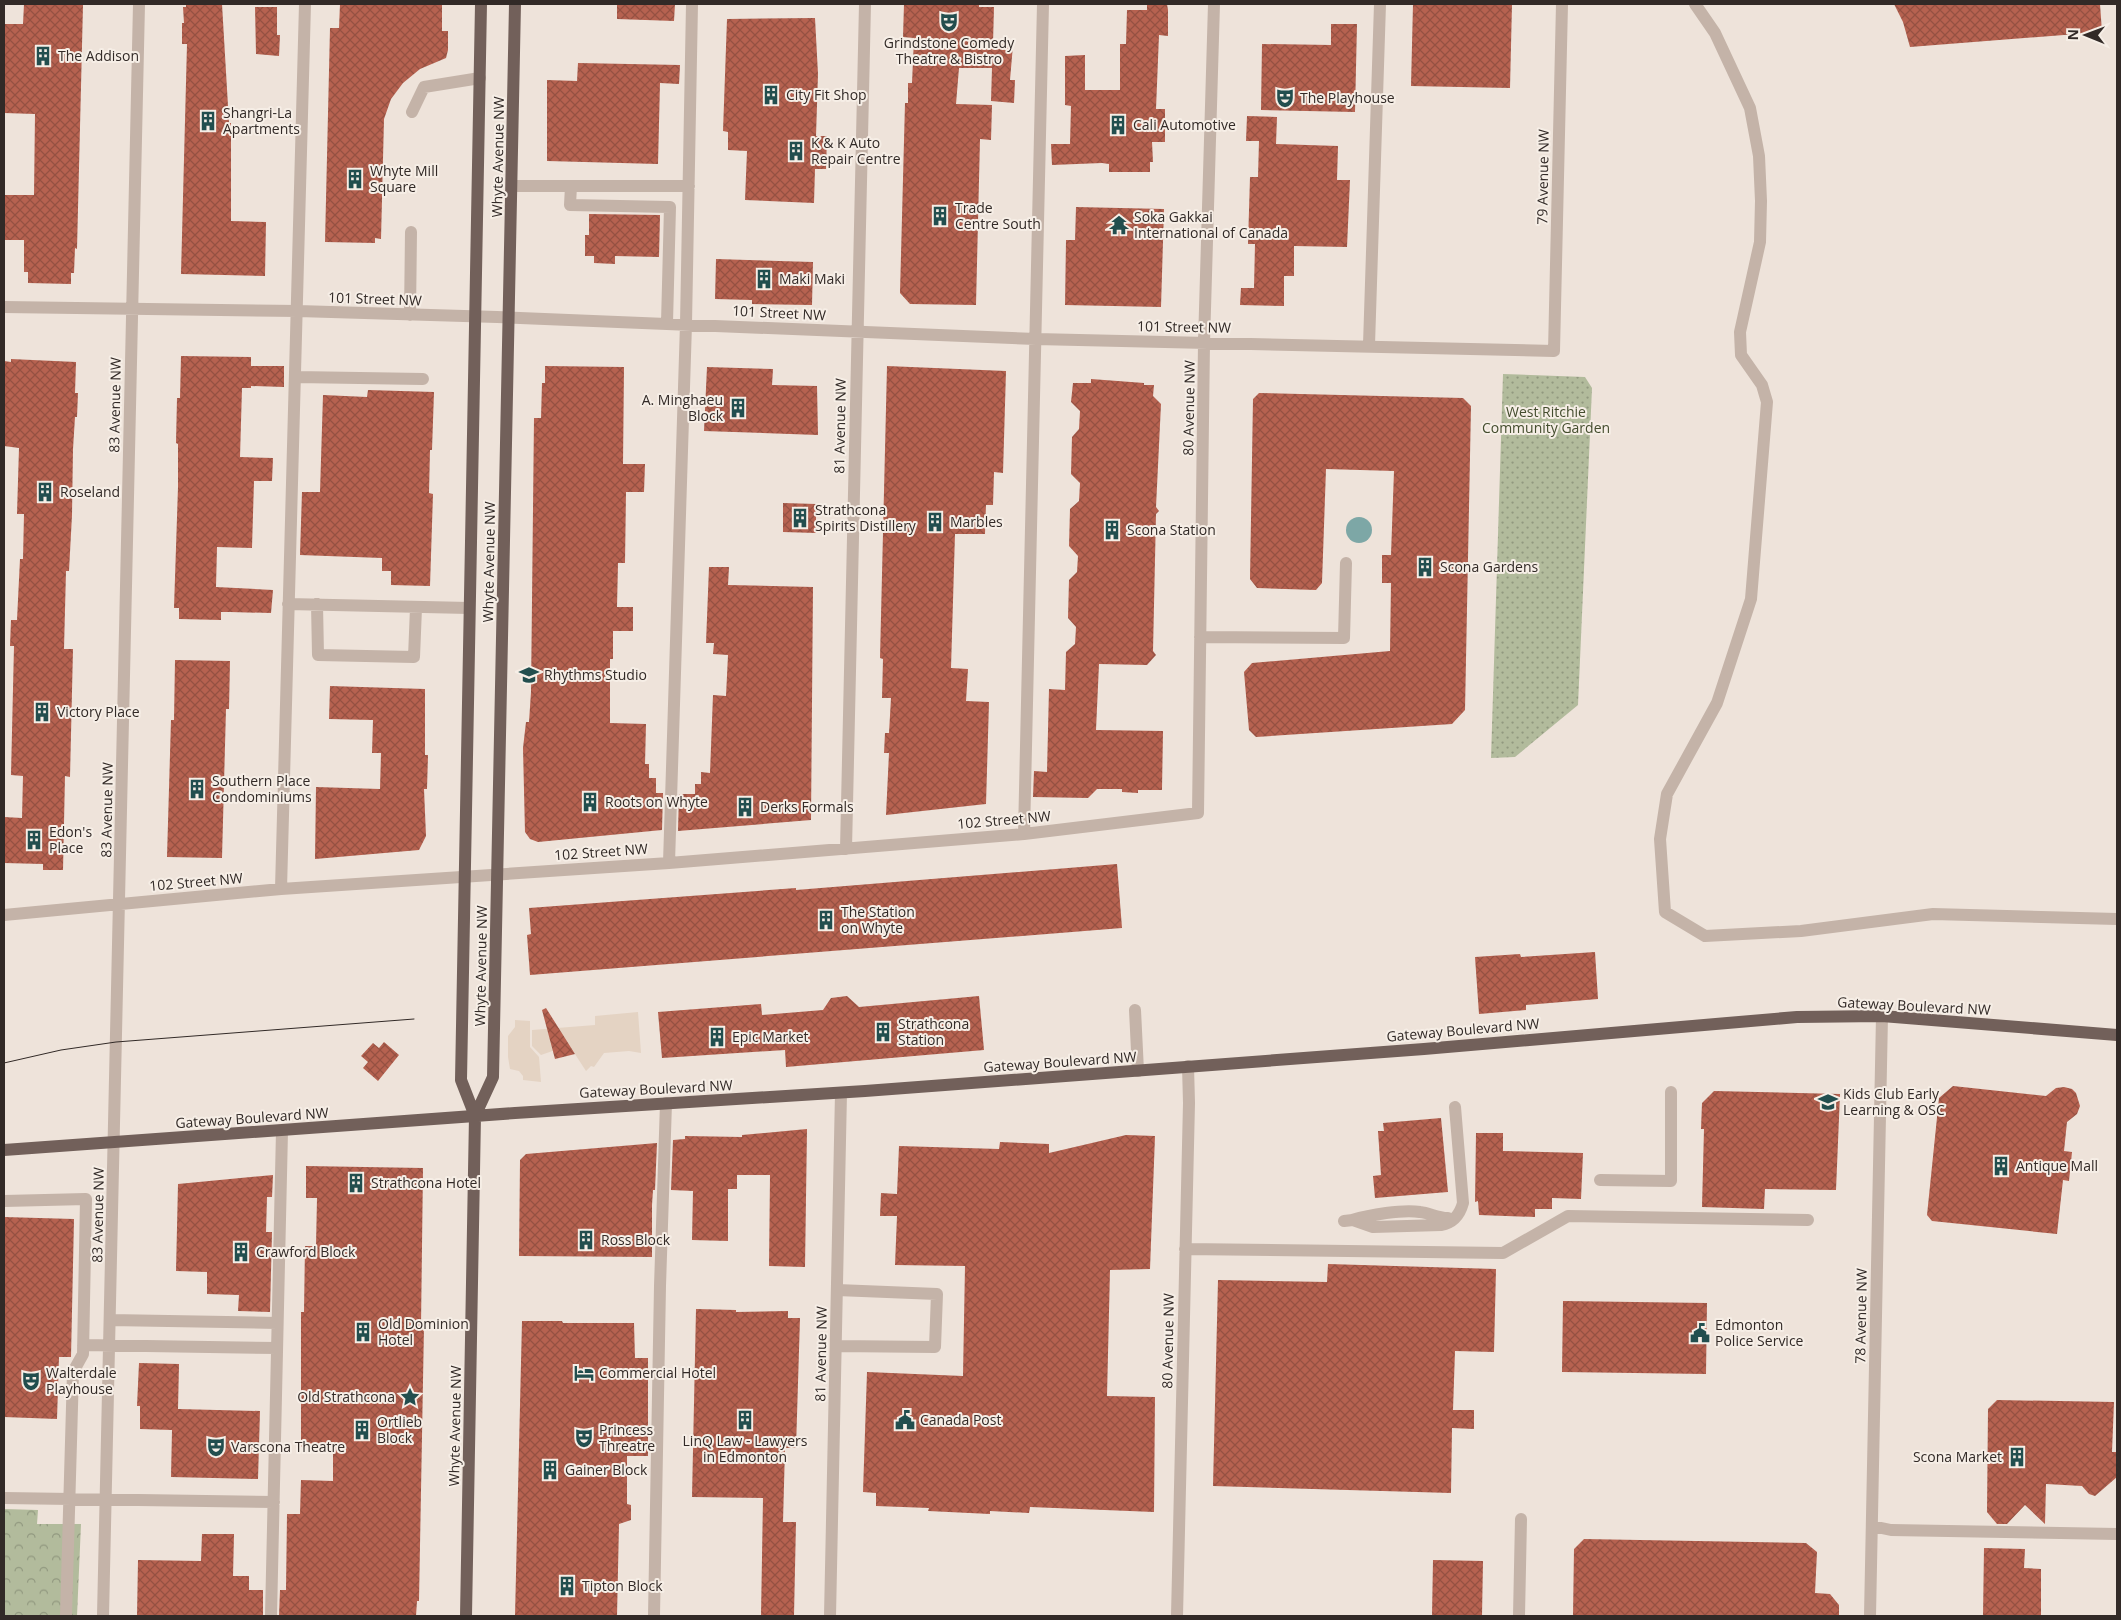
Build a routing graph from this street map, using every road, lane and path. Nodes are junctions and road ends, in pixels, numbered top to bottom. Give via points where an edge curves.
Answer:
1 (139, 4) edge
2 (305, 4) edge
3 (481, 4) edge
4 (515, 4) edge
5 (692, 4) edge
6 (865, 4) edge
7 (1042, 4) edge
8 (1214, 4) edge
9 (1380, 4) edge
10 (1562, 4) edge
11 (1695, 4) edge
12 (480, 78) junction
13 (412, 112) dead end
14 (512, 186) junction
15 (571, 186) junction
16 (689, 186) junction
17 (411, 232) dead end
18 (4, 307) edge
19 (132, 310) junction
20 (298, 311) junction
21 (410, 315) junction
22 (475, 316) junction
23 (509, 318) junction
24 (667, 323) junction
25 (686, 324) junction
26 (857, 332) junction
27 (1036, 339) junction
28 (1204, 343) junction
29 (1369, 345) junction
30 (1554, 351) joint
31 (296, 377) junction
32 (423, 379) dead end
33 (1346, 564) dead end
34 (288, 604) junction
35 (318, 604) junction
36 (416, 608) junction
37 (469, 608) junction
38 (1200, 637) junction
39 (1198, 813) joint
40 (1024, 834) junction
41 (846, 849) junction
42 (669, 863) junction
43 (498, 874) junction
44 (465, 877) junction
45 (281, 890) junction
46 (120, 904) junction
47 (4, 915) edge
48 (2117, 919) edge
49 (1134, 1010) dead end
50 (1882, 1016) junction
51 (2117, 1035) edge
52 (1188, 1066) junction
53 (1138, 1071) junction
54 (1671, 1092) dead end
55 (841, 1093) junction
56 (666, 1103) junction
57 (1455, 1107) dead end
58 (475, 1116) junction
59 (282, 1130) junction
60 (114, 1143) junction
61 (4, 1150) edge
62 (1600, 1180) dead end
63 (4, 1201) edge
64 (1348, 1220) dead end
65 (1808, 1220) dead end
66 (1185, 1249) junction
67 (837, 1290) junction
68 (110, 1320) junction
69 (277, 1322) junction
70 (83, 1345) junction
71 (110, 1345) junction
72 (836, 1346) junction
73 (277, 1348) junction
74 (4, 1498) edge
75 (69, 1499) junction
76 (106, 1499) junction
77 (274, 1502) junction
78 (1521, 1520) dead end
79 (1872, 1526) junction
80 (2117, 1534) edge
81 (66, 1616) edge
82 (104, 1616) edge
83 (271, 1616) edge
84 (466, 1616) edge
85 (654, 1616) edge
86 (830, 1616) edge
87 (1178, 1616) edge
88 (1519, 1616) edge
89 (1870, 1616) edge

1 - 19 street, 83 Avenue NW
2 - 20 street
3 - 12 main road, Whyte Avenue NW
4 - 14 main road, Whyte Avenue NW
5 - 16 street
6 - 26 street, 81 Avenue NW
7 - 27 street
8 - 28 street, 80 Avenue NW
9 - 29 street
10 - 30 street, 79 Avenue NW
11 - 48 street via 1715,33 1750,108 1754,127 1759,165 1760,242 1740,332 1741,355 1762,385 1767,402 1751,599 1717,703 1667,794 1660,839 1665,912 1705,936 1801,931 1933,914
12 - 13 street via 424,87
12 - 22 main road, Whyte Avenue NW
14 - 15 street
14 - 23 main road, Whyte Avenue NW
15 - 16 street
15 - 24 street via 570,205 670,207
16 - 25 street
17 - 21 street
18 - 19 street, 101 Street NW
19 - 20 street, 101 Street NW
19 - 46 street, 83 Avenue NW
20 - 21 street, 101 Street NW
20 - 31 street
21 - 22 street, 101 Street NW
22 - 23 street, 101 Street NW
22 - 37 main road, Whyte Avenue NW
23 - 24 street, 101 Street NW
23 - 43 main road, Whyte Avenue NW
24 - 25 street, 101 Street NW
25 - 26 street, 101 Street NW
25 - 42 street
26 - 27 street, 101 Street NW
26 - 41 street, 81 Avenue NW
27 - 28 street, 101 Street NW
27 - 40 street
28 - 29 street, 101 Street NW
28 - 38 street, 80 Avenue NW
29 - 30 street, 101 Street NW
31 - 32 street
31 - 34 street
33 - 38 street via 1344,638
34 - 35 street
34 - 45 street
35 - 36 street
35 - 36 street via 318,655 414,657
36 - 37 street
37 - 44 main road, Whyte Avenue NW
38 - 39 street, 80 Avenue NW
39 - 40 street, 102 Street NW
40 - 41 street, 102 Street NW
41 - 42 street, 102 Street NW
42 - 43 street, 102 Street NW
43 - 44 street, 102 Street NW
43 - 58 main road, Whyte Avenue NW via 493,1077
44 - 45 street, 102 Street NW
44 - 58 main road, Whyte Avenue NW via 461,1080
45 - 46 street, 102 Street NW
46 - 47 street, 102 Street NW
46 - 60 street, 83 Avenue NW
49 - 53 street
50 - 51 main road, Gateway Boulevard NW
50 - 52 main road, Gateway Boulevard NW via 1796,1017
50 - 79 street, 78 Avenue NW
52 - 53 main road, Gateway Boulevard NW
52 - 66 street, 80 Avenue NW
53 - 55 main road, Gateway Boulevard NW
54 - 62 street via 1670,1181
55 - 56 main road, Gateway Boulevard NW
55 - 67 street, 81 Avenue NW
56 - 58 main road, Gateway Boulevard NW
56 - 85 street
57 - 64 street via 1463,1203 1457,1216 1446,1224 1412,1226 1373,1227
58 - 59 main road, Gateway Boulevard NW
58 - 84 main road, Whyte Avenue NW
59 - 60 main road, Gateway Boulevard NW
59 - 69 street
60 - 61 main road, Gateway Boulevard NW
60 - 68 street, 83 Avenue NW
63 - 70 street via 86,1199
65 - 66 street via 1568,1216 1503,1254
66 - 87 street, 80 Avenue NW
67 - 72 street, 81 Avenue NW
67 - 72 street via 938,1294 936,1347
68 - 69 street
68 - 71 street, 83 Avenue NW
69 - 73 street
70 - 71 street
70 - 75 street via 83,1354 73,1372
71 - 73 street
71 - 76 street, 83 Avenue NW
72 - 86 street, 81 Avenue NW
73 - 77 street
74 - 75 street
75 - 76 street
75 - 81 street
76 - 77 street
76 - 82 street, 83 Avenue NW
77 - 83 street
78 - 88 street
79 - 80 street via 1891,1530
79 - 89 street, 78 Avenue NW

